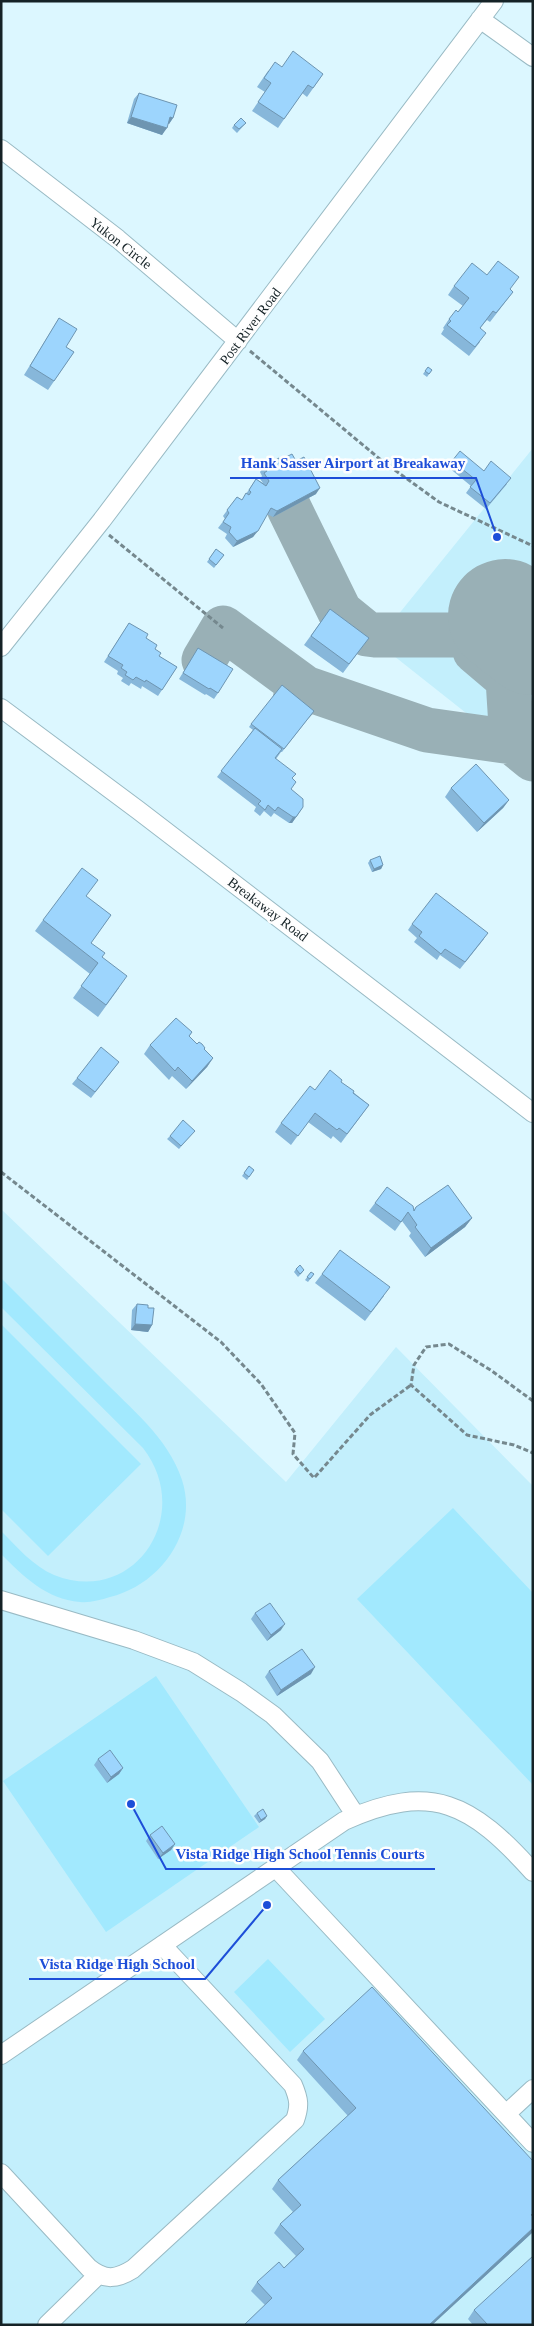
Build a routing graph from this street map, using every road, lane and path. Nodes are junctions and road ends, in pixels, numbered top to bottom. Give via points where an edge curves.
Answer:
1 (494, 1) edge
2 (480, 19) junction
3 (533, 57) edge
4 (1, 149) edge
5 (238, 341) junction
6 (98, 525) junction
7 (533, 546) edge
8 (223, 628) dead end
9 (1, 647) edge
10 (1, 708) edge
11 (533, 1113) edge
12 (1, 1172) edge
13 (411, 1386) junction
14 (533, 1402) edge
15 (533, 1454) edge
16 (1, 1600) edge
17 (356, 1816) junction
18 (276, 1868) junction
19 (533, 1872) edge
20 (162, 1945) junction
21 (1, 2054) edge
22 (533, 2089) edge
23 (506, 2114) junction
24 (533, 2143) edge
25 (1, 2173) edge
26 (98, 2275) junction
27 (47, 2325) edge

1 - 2 street, Post River Road
2 - 3 street
2 - 5 street, Post River Road
4 - 5 street, Yukon Circle via 118,238
5 - 6 street, Post River Road
5 - 7 path via 381,460 439,502
6 - 8 path
6 - 9 street, Post River Road
10 - 11 street, Breakaway Road
12 - 13 path via 221,1342 261,1384 295,1433 294,1454 314,1478 370,1415
13 - 14 path via 414,1365 426,1346 449,1344
13 - 15 path via 467,1435 514,1445
16 - 17 street via 134,1640 193,1662 273,1715 320,1761
17 - 18 street
17 - 19 street via 397,1802 424,1801 448,1805 469,1813 489,1827
18 - 20 street
18 - 23 street
20 - 21 street
20 - 26 street via 293,2085 299,2108 295,2120 133,2269 118,2278
22 - 23 street
23 - 24 street
25 - 26 street
26 - 27 street

